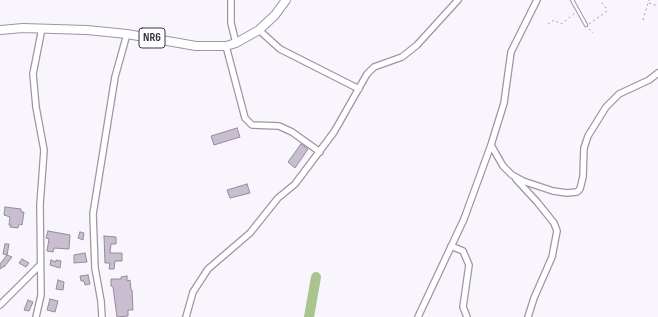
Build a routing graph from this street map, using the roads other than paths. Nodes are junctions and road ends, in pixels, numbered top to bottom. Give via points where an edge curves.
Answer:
1 (231, 0) edge
2 (286, 0) edge
3 (458, 0) edge
4 (537, 0) edge
5 (572, 0) edge
6 (586, 25) road end
7 (42, 28) junction
8 (0, 30) edge
9 (259, 30) junction
10 (127, 34) junction
11 (236, 43) junction
12 (226, 46) junction
13 (658, 73) edge
14 (359, 89) junction
15 (491, 145) junction
16 (320, 152) junction
17 (512, 175) junction
18 (451, 246) junction
19 (40, 265) junction
20 (0, 305) edge
21 (36, 317) edge
22 (102, 317) edge
23 (186, 317) edge
24 (418, 317) edge
25 (467, 317) edge
26 (528, 317) edge

1 - 11 street via 231,23
2 - 9 main road, NR6
3 - 14 street via 417,45 402,57 374,67
4 - 15 street via 511,52 504,102
5 - 6 lane
7 - 8 main road, NR6
7 - 10 main road, NR6
7 - 19 street via 33,74 44,150 40,205
9 - 11 main road, NR6
9 - 14 street via 280,49
10 - 12 main road, NR6 via 196,46
10 - 22 street via 116,77 93,214 95,268
11 - 12 main road, NR6
12 - 16 street via 245,118 252,125 279,126
13 - 17 street via 619,94 606,107 588,136 583,153 583,177 580,189 576,192 553,191
14 - 16 street
15 - 17 street via 503,166
15 - 18 street via 464,219
16 - 23 street via 295,184 278,198 250,233 208,269 193,292
17 - 26 street via 538,202 557,231 552,257
18 - 24 street
18 - 25 street via 463,251 469,265 463,307
19 - 20 street
19 - 21 street via 40,295

